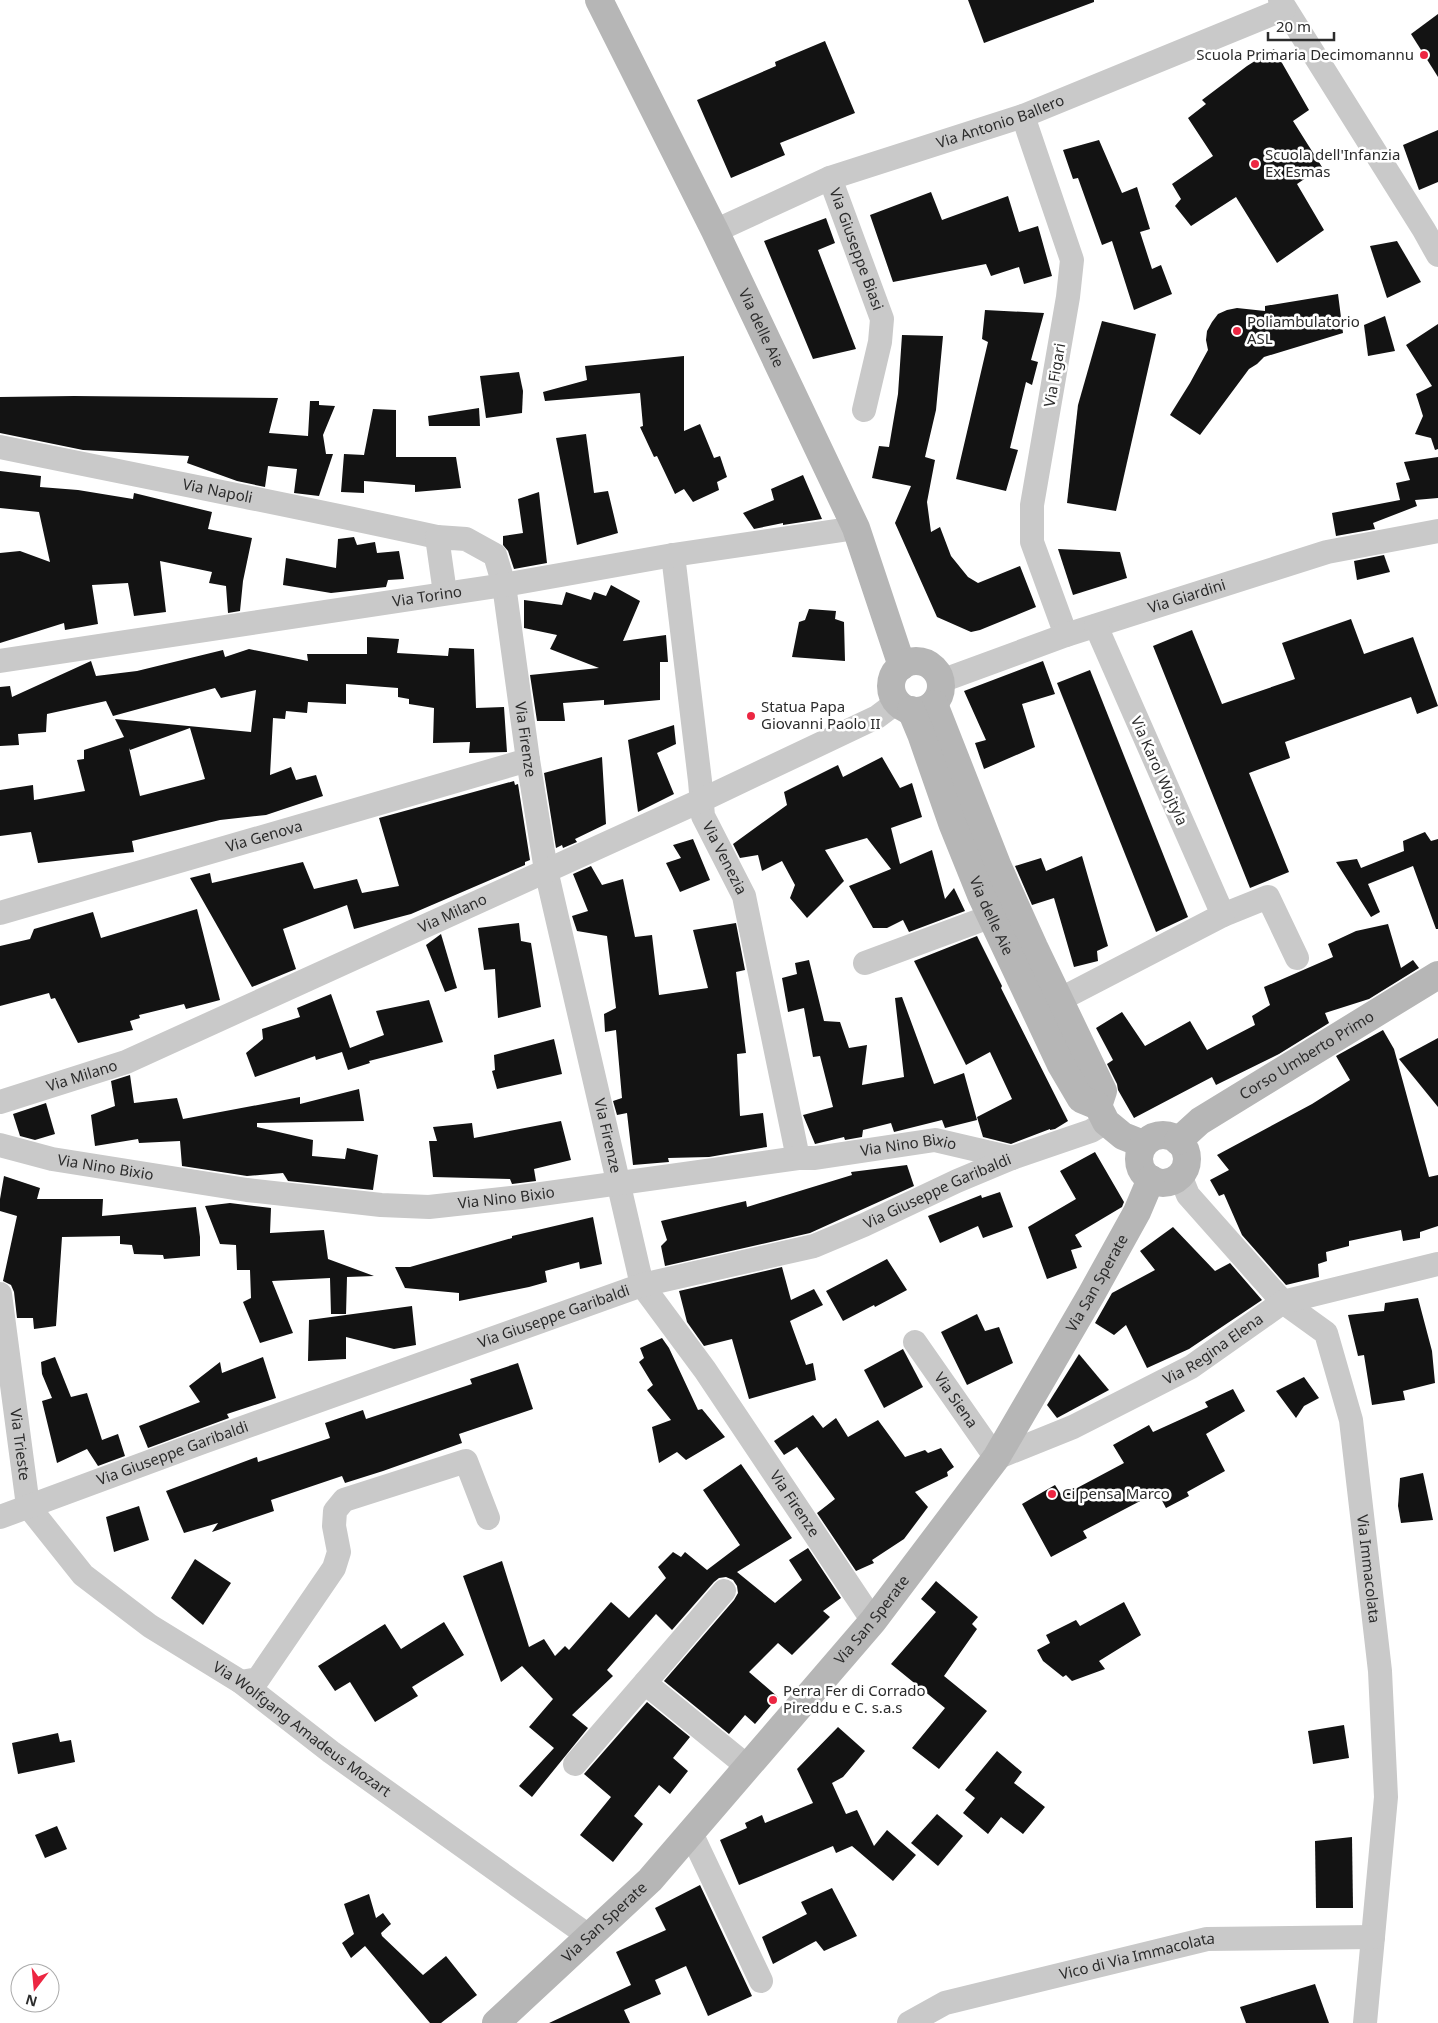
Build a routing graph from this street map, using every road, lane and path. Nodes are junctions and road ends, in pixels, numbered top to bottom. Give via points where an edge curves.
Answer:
1 (599, 0) edge
2 (1282, 5) edge
3 (1023, 116) junction
4 (830, 178) junction
5 (715, 231) junction
6 (1438, 255) edge
7 (864, 410) dead end
8 (0, 446) edge
9 (856, 528) junction
10 (1438, 531) edge
11 (436, 537) junction
12 (673, 555) junction
13 (504, 585) junction
14 (445, 593) junction
15 (1096, 626) junction
16 (1066, 635) junction
17 (0, 661) edge
18 (902, 666) junction
19 (921, 699) junction
20 (528, 760) junction
21 (702, 800) junction
22 (546, 870) junction
23 (1016, 907) junction
24 (0, 913) edge
25 (1223, 915) junction
26 (991, 916) junction
27 (1297, 958) dead end
28 (865, 963) dead end
29 (1438, 976) edge
30 (1059, 1000) junction
31 (0, 1102) edge
32 (1102, 1114) junction
33 (1178, 1141) junction
34 (1143, 1144) junction
35 (0, 1145) edge
36 (798, 1158) junction
37 (1012, 1158) junction
38 (1180, 1175) junction
39 (1151, 1179) junction
40 (619, 1183) junction
41 (1438, 1264) edge
42 (642, 1285) junction
43 (0, 1294) edge
44 (1283, 1302) junction
45 (915, 1342) dead end
46 (996, 1458) junction
47 (28, 1506) junction
48 (0, 1517) edge
49 (488, 1518) dead end
50 (724, 1591) dead end
51 (873, 1621) junction
52 (241, 1682) junction
53 (644, 1683) junction
54 (575, 1764) dead end
55 (748, 1767) junction
56 (691, 1833) junction
57 (1373, 1937) junction
58 (590, 1938) junction
59 (761, 1981) dead end
60 (496, 2023) edge
61 (909, 2023) edge
62 (1365, 2023) edge

1 - 5 street, Via delle Aie
2 - 3 street, Via Antonio Ballero
2 - 6 street
3 - 4 street, Via Antonio Ballero
3 - 16 street, Via Figari via 1072,260 1032,505 1032,542
4 - 5 street, Via Antonio Ballero
4 - 7 street, Via Giuseppe Biasi via 882,319 880,342
5 - 9 street, Via delle Aie
8 - 11 street, Via Napoli
9 - 12 street, Via Torino
9 - 18 street, Via delle Aie
10 - 15 street, Via Giardini via 1339,549
11 - 13 street, Via Napoli via 466,540 495,555
11 - 14 street
12 - 13 street, Via Torino
12 - 21 street, Via Venezia
13 - 14 street, Via Torino
13 - 20 street, Via Firenze
14 - 17 street, Via Torino
15 - 16 street, Via Giardini
15 - 25 street, Via Karol Wojtyla
16 - 19 street, Via Giardini
18 - 19 street via 893,679 892,687
18 - 19 street via 917,661 938,673
19 - 21 street, Via Milano
19 - 23 street, Via delle Aie
19 - 26 street, Via delle Aie via 921,734 952,823
20 - 22 street, Via Firenze
20 - 24 street, Via Genova
21 - 22 street, Via Milano
21 - 36 street, Via Venezia via 703,816 744,896
22 - 31 street, Via Milano via 126,1062
22 - 40 street, Via Firenze
23 - 26 street
23 - 30 street, Via delle Aie
25 - 27 street via 1268,897
25 - 30 street
26 - 28 street
26 - 32 street, Via delle Aie via 1061,1065 1081,1099
29 - 33 street, Corso Umberto Primo via 1207,1116
30 - 32 street, Via delle Aie via 1102,1090
32 - 34 street, Via delle Aie via 1123,1136
32 - 37 street, Via Giuseppe Garibaldi via 1091,1131
33 - 34 street via 1172,1136 1156,1135
33 - 38 street via 1183,1146 1186,1161
34 - 39 street via 1140,1167
35 - 40 street, Via Nino Bixio via 52,1159 247,1190 381,1205 429,1207
36 - 37 street, Via Nino Bixio via 935,1140
36 - 40 street, Via Nino Bixio
37 - 42 street, Via Giuseppe Garibaldi via 814,1246
38 - 39 street via 1166,1182
38 - 44 street, Via Immacolata via 1188,1195
39 - 46 street, Via San Sperate via 1137,1212 1091,1295
40 - 42 street, Via Firenze
41 - 44 street, Via Regina Elena
42 - 47 street, Via Giuseppe Garibaldi
42 - 51 street, Via Firenze via 705,1370
43 - 47 street, Via Trieste
44 - 46 street, Via Regina Elena via 1191,1367 1074,1427
44 - 57 street, Via Immacolata via 1326,1333 1352,1420 1380,1670 1386,1797
45 - 46 street, Via Siena
46 - 51 street, Via San Sperate
47 - 48 street, Via Giuseppe Garibaldi
47 - 52 street, Via Wolfgang Amadeus Mozart via 83,1575 150,1626
49 - 52 street via 466,1461 344,1500 335,1511 339,1552 334,1568 258,1679
50 - 53 street
51 - 55 street, Via San Sperate
52 - 58 street, Via Wolfgang Amadeus Mozart via 331,1752
53 - 54 street
53 - 55 street
55 - 56 street, Via San Sperate
56 - 58 street, Via San Sperate via 650,1880
56 - 59 street
57 - 61 street, Vico di Via Immacolata via 1207,1939 945,2003
57 - 62 street, Via Immacolata
58 - 60 street, Via San Sperate

